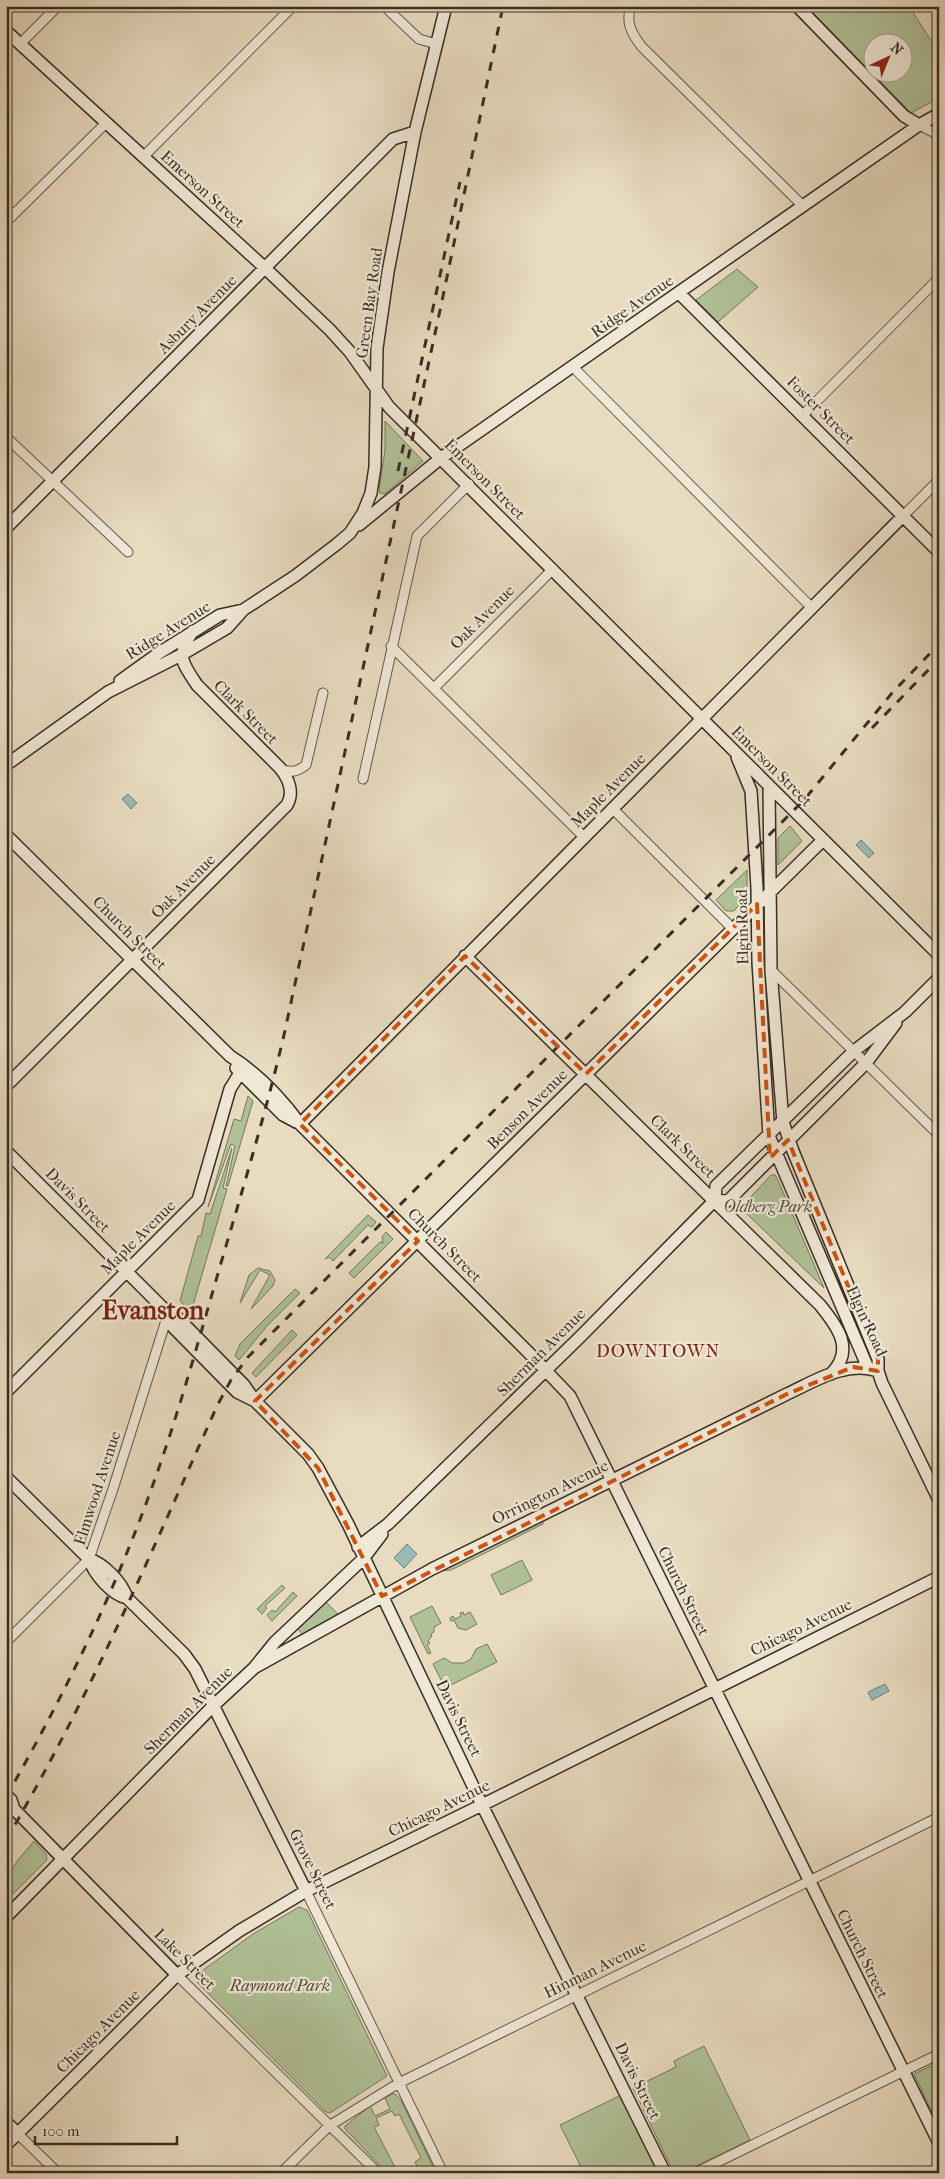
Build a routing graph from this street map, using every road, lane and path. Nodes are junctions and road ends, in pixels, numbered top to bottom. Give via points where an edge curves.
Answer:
1 (58, 6) edge
2 (293, 6) edge
3 (384, 6) edge
4 (446, 6) edge
5 (632, 6) edge
6 (797, 6) edge
7 (6, 31) edge
8 (20, 44) junction
9 (436, 44) junction
10 (939, 114) edge
11 (106, 123) junction
12 (919, 125) junction
13 (415, 132) junction
14 (939, 135) edge
15 (143, 157) junction
16 (803, 206) junction
17 (6, 222) edge
18 (265, 268) junction
19 (939, 278) edge
20 (679, 293) junction
21 (573, 367) junction
22 (377, 389) junction
23 (804, 415) junction
24 (6, 436) edge
25 (441, 458) junction
26 (53, 480) junction
27 (939, 480) edge
28 (468, 484) junction
29 (903, 516) junction
30 (6, 528) edge
31 (350, 533) junction
32 (128, 552) dead end
33 (939, 552) edge
34 (553, 569) junction
35 (812, 608) junction
36 (243, 610) junction
37 (193, 631) junction
38 (391, 646) junction
39 (181, 654) junction
40 (434, 688) junction
41 (108, 692) junction
42 (323, 693) dead end
43 (701, 718) junction
44 (736, 753) junction
45 (6, 765) edge
46 (280, 768) junction
47 (363, 779) dead end
48 (768, 786) junction
49 (290, 790) joint
50 (612, 808) junction
51 (6, 835) edge
52 (584, 837) junction
53 (823, 840) junction
54 (770, 892) junction
55 (757, 904) junction
56 (733, 929) junction
57 (939, 955) edge
58 (465, 956) junction
59 (134, 959) junction
60 (771, 970) junction
61 (939, 978) edge
62 (905, 1012) junction
63 (854, 1051) junction
64 (230, 1056) junction
65 (866, 1063) junction
66 (240, 1073) junction
67 (586, 1074) junction
68 (6, 1086) edge
69 (783, 1122) junction
70 (300, 1124) junction
71 (939, 1135) edge
72 (769, 1136) junction
73 (788, 1140) junction
74 (6, 1151) edge
75 (775, 1153) junction
76 (715, 1200) junction
77 (729, 1215) junction
78 (695, 1221) junction
79 (418, 1241) junction
80 (127, 1272) junction
81 (168, 1314) junction
82 (546, 1370) junction
83 (873, 1370) junction
84 (831, 1374) junction
85 (6, 1392) edge
86 (255, 1401) junction
87 (6, 1477) edge
88 (612, 1479) junction
89 (939, 1500) edge
90 (388, 1524) junction
91 (358, 1548) junction
92 (89, 1559) junction
93 (363, 1559) junction
94 (939, 1576) edge
95 (382, 1596) junction
96 (6, 1642) edge
97 (254, 1668) junction
98 (712, 1689) junction
99 (213, 1706) junction
100 (6, 1795) edge
101 (482, 1805) junction
102 (10, 1808) edge
103 (939, 1817) edge
104 (64, 1859) junction
105 (808, 1881) junction
106 (306, 1891) junction
107 (6, 1917) edge
108 (177, 1975) junction
109 (577, 1995) junction
110 (939, 2054) edge
111 (903, 2071) junction
112 (399, 2083) junction
113 (6, 2122) edge
114 (329, 2126) junction
115 (18, 2134) junction
116 (939, 2143) edge
117 (6, 2145) edge
118 (58, 2173) edge
119 (281, 2173) edge
120 (378, 2173) edge
121 (443, 2173) edge
122 (665, 2173) edge
123 (695, 2173) edge

1 - 8 street
2 - 15 street
3 - 9 street via 419,39
4 - 9 street, Green Bay Road
5 - 16 street via 629,26 642,47
6 - 12 street via 904,116
7 - 8 street, Emerson Street
8 - 11 street, Emerson Street
9 - 13 street, Green Bay Road
10 - 12 street, Ridge Avenue
11 - 15 street, Emerson Street
11 - 17 street
12 - 14 street
12 - 16 street, Ridge Avenue
13 - 18 street, Asbury Avenue via 393,140
13 - 22 street, Green Bay Road via 386,286 377,348
15 - 18 street, Emerson Street
16 - 20 street, Ridge Avenue
18 - 22 street, Emerson Street via 350,352
18 - 26 street, Asbury Avenue
19 - 23 street
20 - 21 street, Ridge Avenue
20 - 23 street, Foster Street
21 - 25 street, Ridge Avenue
21 - 35 street
22 - 25 street, Emerson Street via 390,408
22 - 31 street, Green Bay Road via 375,468 371,493
23 - 29 street, Foster Street
24 - 26 street
25 - 28 street, Emerson Street
25 - 31 street, Ridge Avenue
26 - 30 street, Asbury Avenue
26 - 32 street
27 - 29 street, Maple Avenue
28 - 34 street, Emerson Street
28 - 38 street via 417,536
29 - 33 street, Foster Street
29 - 35 street, Maple Avenue
31 - 36 street, Green Bay Road via 314,562
34 - 40 street, Oak Avenue
34 - 43 street, Emerson Street
35 - 43 street, Maple Avenue
36 - 37 street, Ridge Avenue via 220,615
36 - 39 street, Ridge Avenue via 227,628
37 - 39 street
37 - 41 street, Ridge Avenue via 128,673
38 - 40 street
38 - 47 street
39 - 41 street, Ridge Avenue
39 - 46 street, Clark Street via 197,686
40 - 52 street
41 - 45 street, Ridge Avenue
42 - 46 street via 306,765 295,772
43 - 44 street, Emerson Street
43 - 50 street, Maple Avenue
44 - 48 street, Emerson Street
44 - 55 street, Elgin Road via 751,791
46 - 49 street, Clark Street
48 - 53 street, Emerson Street
48 - 54 street, Elgin Road
49 - 59 street, Oak Avenue via 287,805
50 - 52 street, Maple Avenue
50 - 56 street
51 - 59 street, Church Street
52 - 58 street, Maple Avenue
53 - 54 street, Benson Avenue
53 - 57 street, Emerson Street
54 - 55 street, Benson Avenue
54 - 60 street, Elgin Road
55 - 56 street, Benson Avenue
55 - 72 street, Elgin Road
56 - 67 street, Benson Avenue
58 - 67 street, Clark Street
58 - 70 street, Maple Avenue
59 - 64 street, Church Street
59 - 68 street, Oak Avenue
60 - 63 street
60 - 69 street, Elgin Road
61 - 62 street, Sherman Avenue
62 - 63 street, Sherman Avenue
62 - 65 street, Sherman Avenue
63 - 65 street
63 - 69 street, Sherman Avenue
64 - 66 street, Church Street
64 - 70 street, Church Street via 245,1065
65 - 71 street
65 - 73 street, Sherman Avenue
66 - 70 street, Church Street via 283,1115
66 - 80 street, Maple Avenue via 230,1089 198,1200
67 - 76 street, Clark Street
67 - 79 street, Benson Avenue
69 - 72 street, Sherman Avenue
69 - 73 street, Elgin Road
70 - 79 street, Church Street
72 - 75 street, Elgin Road
72 - 76 street, Sherman Avenue via 716,1186
73 - 75 street, Sherman Avenue
73 - 83 street, Elgin Road via 878,1359
74 - 80 street, Davis Street
75 - 76 street, Sherman Avenue via 727,1201
75 - 83 street, Elgin Road
76 - 77 street, Clark Street
76 - 78 street, Sherman Avenue
77 - 78 street via 715,1213
77 - 84 street, Clark Street via 832,1320 844,1350 838,1367
78 - 82 street, Sherman Avenue
79 - 82 street, Church Street
79 - 86 street, Benson Avenue
80 - 81 street, Davis Street
80 - 85 street, Maple Avenue
81 - 86 street, Davis Street via 177,1317 232,1372
81 - 92 street, Elmwood Avenue
82 - 88 street, Church Street via 570,1396
82 - 90 street, Sherman Avenue
83 - 84 street, Orrington Avenue via 853,1367
83 - 89 street
84 - 88 street, Orrington Avenue
86 - 91 street, Davis Street via 318,1468
87 - 92 street, Grove Street
88 - 95 street, Orrington Avenue
88 - 98 street, Church Street
90 - 91 street, Sherman Avenue
90 - 93 street, Sherman Avenue
91 - 93 street, Davis Street
92 - 96 street, Elmwood Avenue
92 - 99 street, Grove Street via 92,1569 118,1596 127,1598 184,1654
93 - 95 street, Davis Street
93 - 97 street, Sherman Avenue via 275,1642
94 - 98 street, Chicago Avenue
95 - 97 street, Orrington Avenue
95 - 101 street, Davis Street
97 - 99 street, Sherman Avenue
98 - 101 street, Chicago Avenue
98 - 105 street, Church Street
99 - 104 street, Sherman Avenue
99 - 106 street, Grove Street
100 - 102 street, Lake Street via 11,1800
101 - 106 street, Chicago Avenue
101 - 109 street, Davis Street
102 - 104 street, Lake Street
103 - 105 street, Hinman Avenue
104 - 107 street, Sherman Avenue
104 - 108 street, Lake Street
105 - 109 street, Hinman Avenue
105 - 111 street, Church Street
106 - 108 street, Chicago Avenue via 239,1931
106 - 112 street, Grove Street
108 - 114 street, Lake Street
108 - 115 street, Chicago Avenue
109 - 112 street, Hinman Avenue
109 - 122 street, Davis Street
110 - 111 street
111 - 116 street, Church Street
111 - 123 street
112 - 114 street, Hinman Avenue
112 - 121 street, Grove Street
113 - 115 street
114 - 119 street, Hinman Avenue
114 - 120 street, Lake Street
115 - 117 street, Chicago Avenue
115 - 118 street

